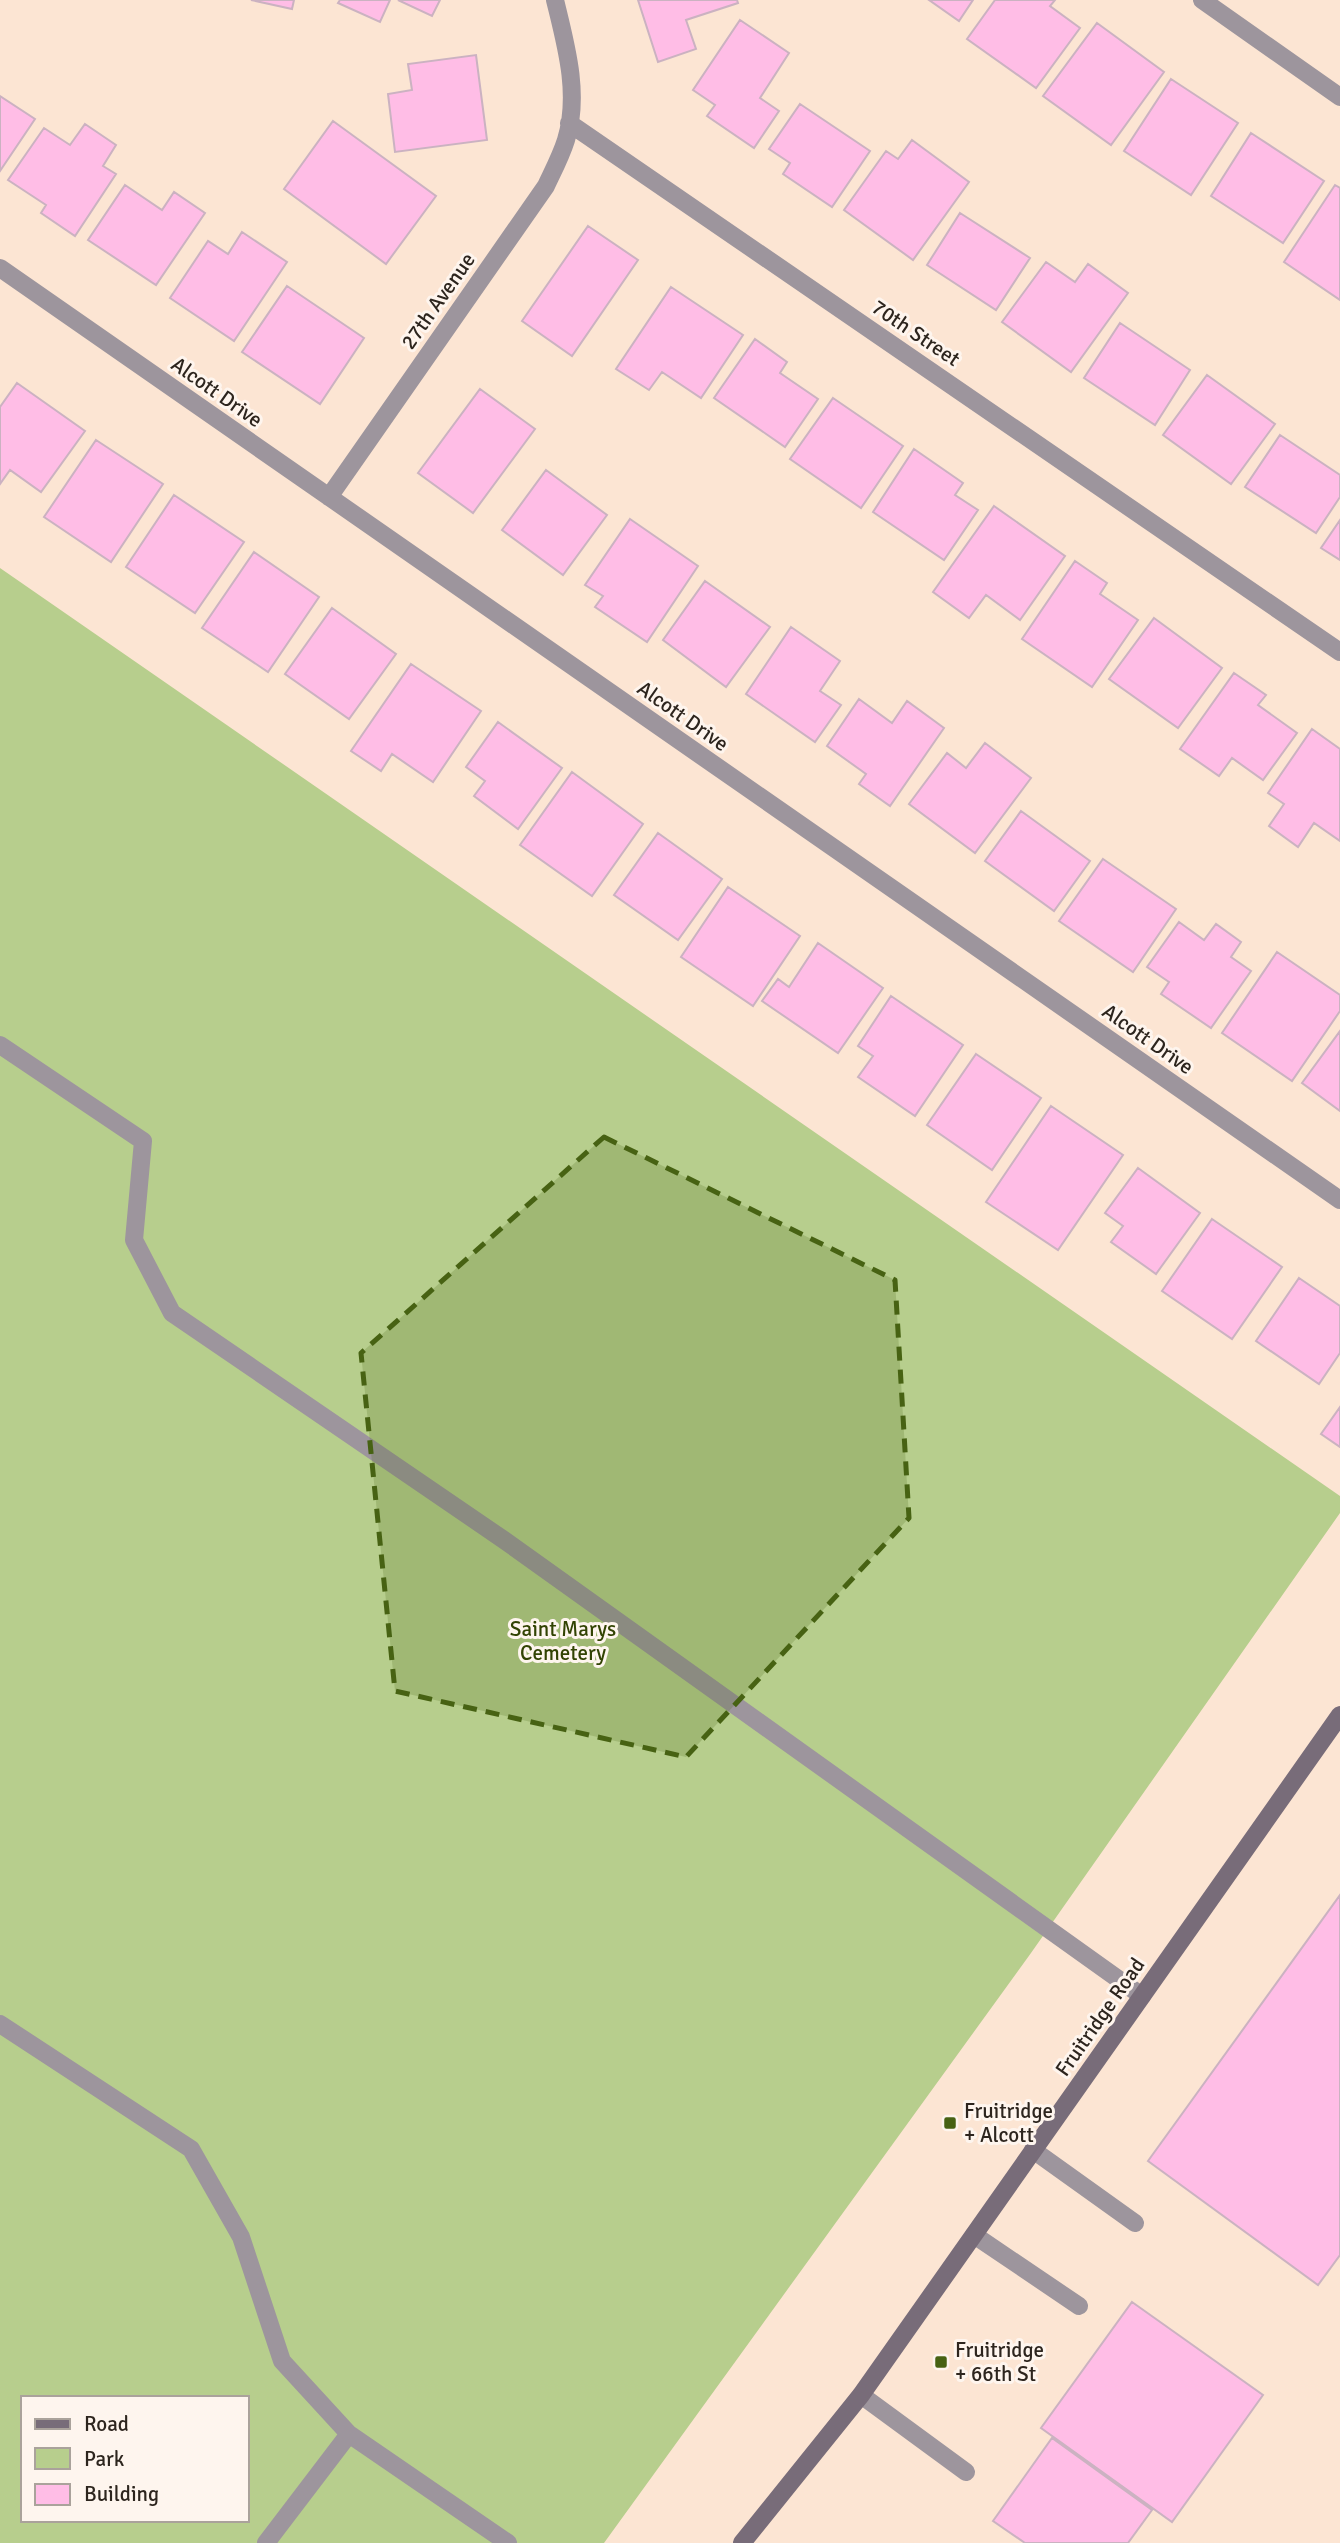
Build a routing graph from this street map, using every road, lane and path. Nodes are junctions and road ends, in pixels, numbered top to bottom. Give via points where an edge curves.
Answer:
1 (555, 0) edge
2 (1202, 0) edge
3 (1340, 97) edge
4 (569, 123) junction
5 (0, 268) edge
6 (329, 497) junction
7 (1340, 652) edge
8 (0, 1045) edge
9 (1340, 1200) edge
10 (1340, 1715) edge
11 (1142, 1996) junction
12 (0, 2024) edge
13 (1033, 2150) junction
14 (1136, 2223) dead end
15 (974, 2235) junction
16 (1079, 2306) dead end
17 (861, 2395) junction
18 (349, 2434) junction
19 (966, 2472) dead end
20 (266, 2543) edge
21 (508, 2543) edge
22 (742, 2543) edge

1 - 4 street via 570,60
2 - 3 street
4 - 6 street, 27th Avenue via 546,186
4 - 7 street, 70th Street
5 - 6 street, Alcott Drive
6 - 9 street, Alcott Drive
8 - 11 street via 143,1141 134,1240 172,1313 504,1540
10 - 11 main road, Fruitridge Road
11 - 13 main road, Fruitridge Road
12 - 18 street via 191,2149 242,2237 282,2361
13 - 14 street
13 - 15 main road, Fruitridge Road
15 - 16 street
15 - 17 main road, Fruitridge Road
17 - 19 street
17 - 22 main road, Fruitridge Road
18 - 20 street
18 - 21 street

